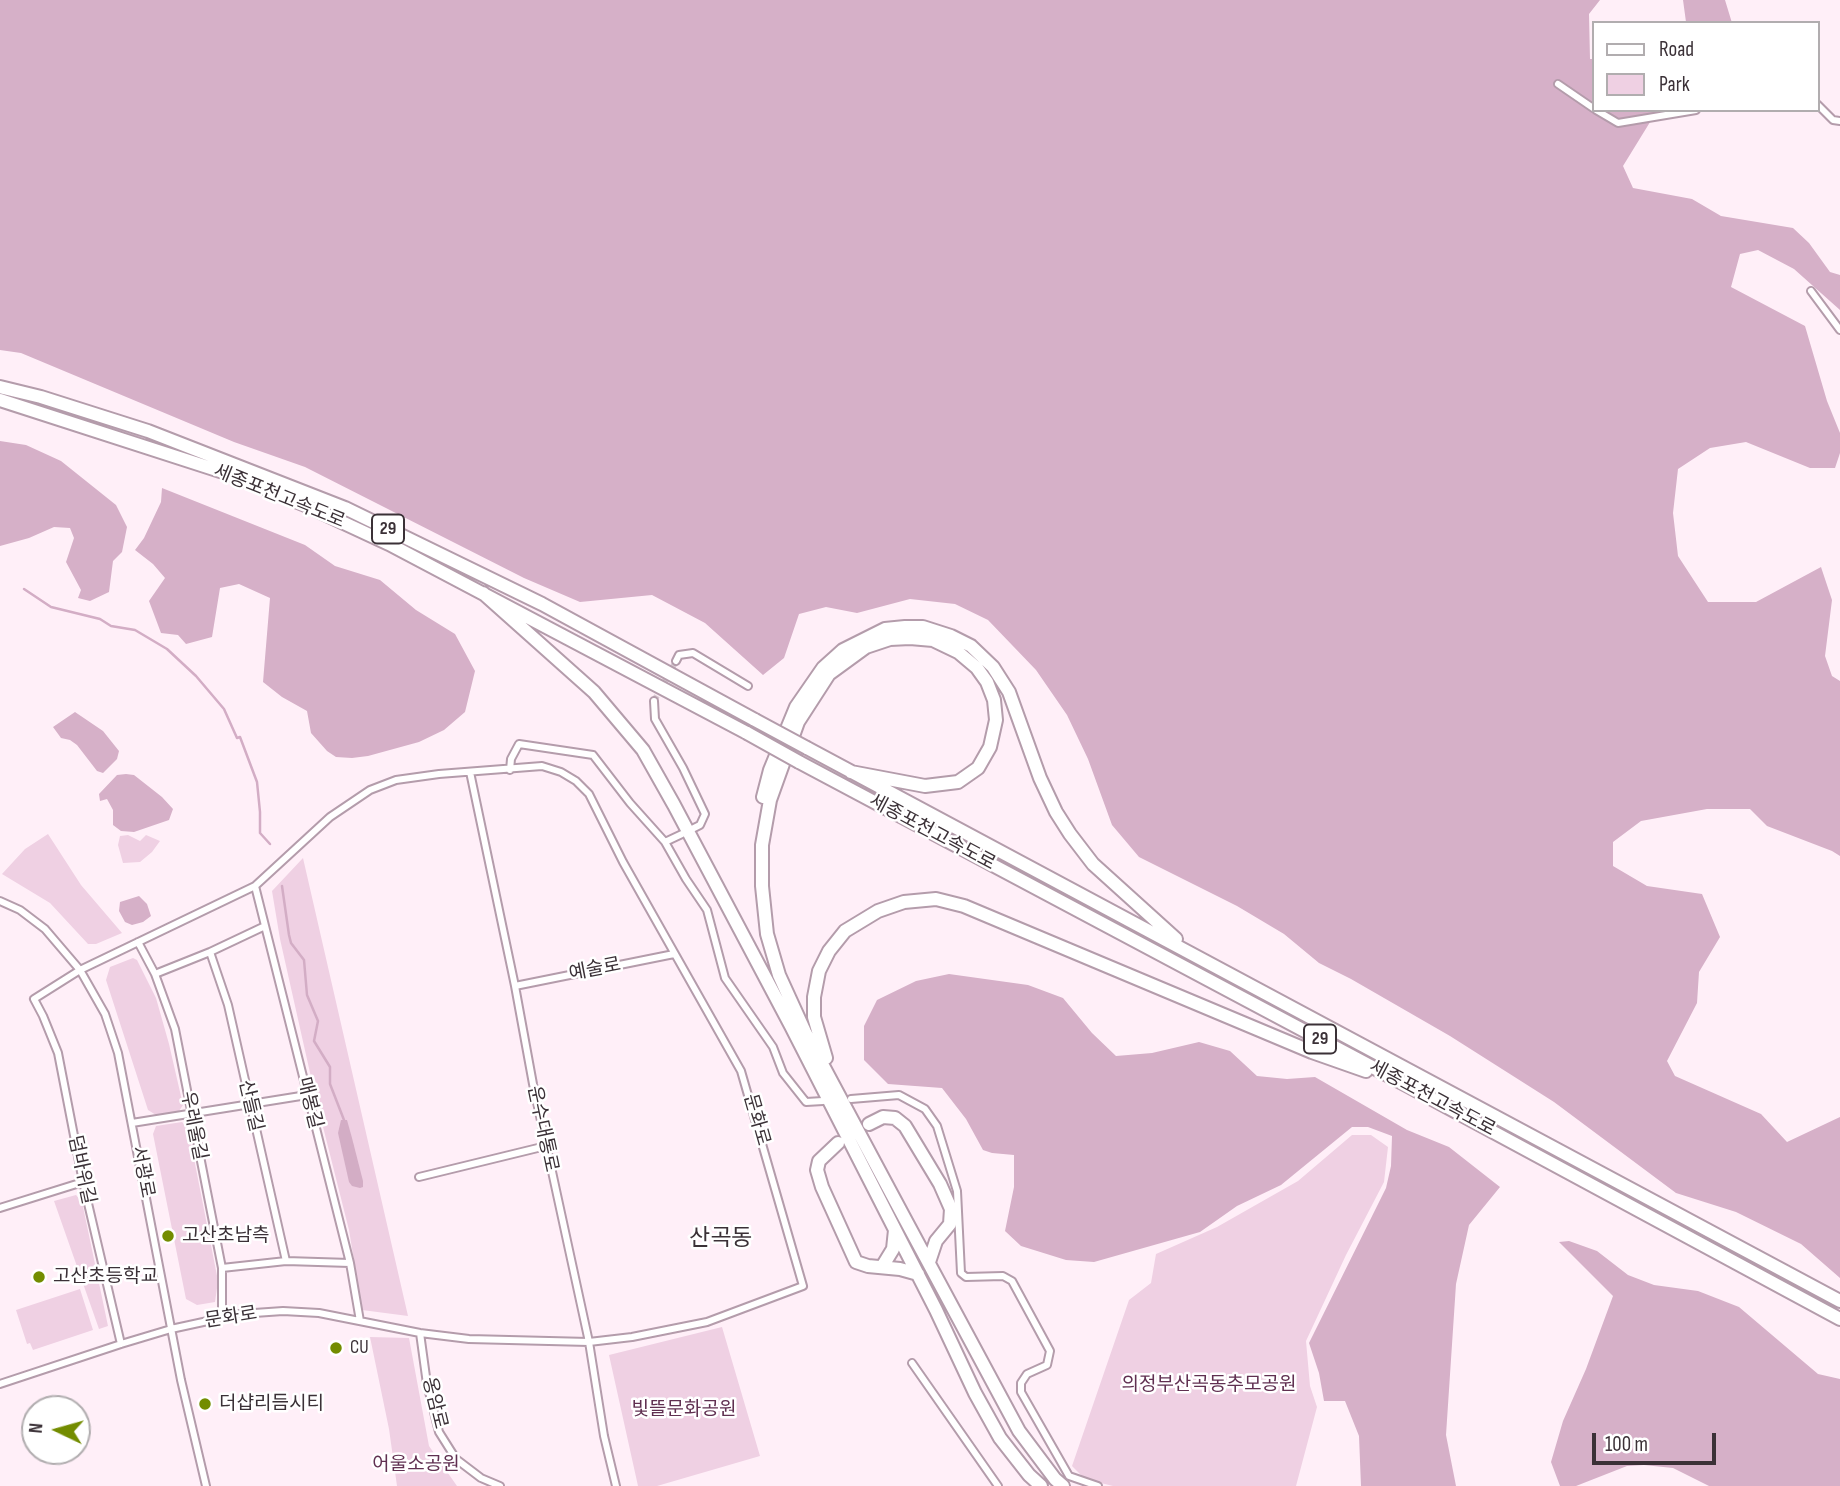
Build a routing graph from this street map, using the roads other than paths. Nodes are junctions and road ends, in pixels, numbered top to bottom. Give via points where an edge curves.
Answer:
1 (1558, 85) dead end
2 (1591, 106) edge
3 (1819, 106) edge
4 (1600, 112) edge
5 (1684, 112) edge
6 (1840, 121) edge
7 (1811, 291) dead end
8 (1840, 330) edge
9 (0, 387) edge
10 (0, 400) edge
11 (483, 593) junction
12 (676, 661) dead end
13 (748, 686) dead end
14 (654, 701) tunnel mouth
15 (510, 770) junction
16 (470, 772) junction
17 (851, 772) junction
18 (692, 829) dead end
19 (682, 834) dead end
20 (664, 842) junction
21 (255, 886) junction
22 (0, 901) edge
23 (265, 926) junction
24 (138, 942) junction
25 (210, 953) junction
26 (1192, 953) junction
27 (674, 954) junction
28 (80, 970) junction
29 (155, 974) junction
30 (515, 986) junction
31 (34, 999) joint
32 (791, 1026) junction
33 (1408, 1086) junction
34 (836, 1088) junction
35 (307, 1095) junction
36 (851, 1099) dead end
37 (823, 1101) dead end
38 (250, 1104) junction
39 (191, 1115) junction
40 (132, 1123) junction
41 (869, 1124) dead end
42 (838, 1143) dead end
43 (546, 1146) junction
44 (419, 1177) dead end
45 (83, 1182) junction
46 (0, 1208) edge
47 (895, 1230) junction
48 (912, 1231) junction
49 (943, 1233) junction
50 (286, 1261) junction
51 (929, 1262) junction
52 (350, 1263) junction
53 (882, 1267) junction
54 (222, 1268) junction
55 (918, 1274) junction
56 (1840, 1301) edge
57 (222, 1317) junction
58 (1840, 1319) edge
59 (360, 1321) junction
60 (171, 1329) junction
61 (420, 1333) junction
62 (589, 1342) junction
63 (121, 1344) junction
64 (912, 1363) dead end
65 (0, 1384) edge
66 (1066, 1481) edge
67 (206, 1486) edge
68 (500, 1486) edge
69 (616, 1486) edge
70 (998, 1486) edge
71 (1041, 1486) edge
72 (1098, 1486) edge

1 - 2 street
3 - 6 street
4 - 5 street via 1618,123
7 - 8 street
9 - 17 highway, 세종포천고속도로 / 29, bridge via 148,431 345,508 541,604
10 - 11 highway, 세종포천고속도로 / 29 via 239,478 389,544
11 - 32 highway via 594,692 643,750
11 - 33 highway, 세종포천고속도로 / 29, bridge
12 - 13 street via 679,655 692,653
14 - 18 street via 655,719 705,814
15 - 16 street, 문화로
15 - 20 street via 510,759 519,744 593,755
15 - 27 street, 문화로 via 542,766 561,772 589,794
16 - 21 street, 문화로 via 396,780 370,790 330,817
16 - 30 street, 운수대통로
17 - 26 highway, 세종포천고속도로 / 29
17 - 34 highway via 925,786 958,782 978,768 990,747 996,720 988,682 958,652 933,640 890,639 866,647 829,674 798,722 770,800 762,845 762,886 767,934 779,975
19 - 20 street
20 - 37 street via 707,910 725,978 773,1047 783,1073 806,1102
21 - 23 street, 매봉길
21 - 24 street, 문화로
22 - 28 street, 서광로 via 45,929
23 - 25 street
23 - 35 street, 매봉길
24 - 28 street, 문화로
24 - 29 street, 우레울길
25 - 29 street
25 - 38 street, 산들길 via 228,1005
26 - 32 highway via 1093,864 1070,834 1040,778 1009,692 993,667 971,646 951,636 923,627 885,629 844,650 823,668 796,707 770,770 760,811 754,859 755,908 762,949
26 - 56 highway, 세종포천고속도로 / 29
27 - 30 street, 예술로
27 - 62 street, 문화로 via 741,1071 803,1286 707,1322
28 - 31 street, 문화로
28 - 40 street, 서광로 via 105,1014 118,1052
29 - 39 street, 우레울길 via 175,1029
30 - 43 street, 운수대통로
31 - 45 street, 덤바위길 via 58,1054
32 - 47 highway
33 - 34 highway via 1312,1052 964,906 936,899 904,902 878,911 845,931 829,951 819,971 814,1017
33 - 58 highway, 세종포천고속도로 / 29
34 - 48 highway
35 - 38 street
35 - 52 street, 매봉길
36 - 66 street via 899,1095 925,1110 937,1125 957,1191 961,1273 966,1277 1003,1276 1012,1281 1050,1351 1047,1365 1027,1374 1021,1392
38 - 39 street
38 - 50 street, 산들길
39 - 40 street
39 - 54 street, 우레울길
40 - 60 street, 서광로
41 - 49 highway via 883,1116 895,1118 916,1141 951,1209 950,1224
42 - 53 highway via 820,1161 817,1170 822,1187 856,1262
43 - 44 street
43 - 62 street, 운수대통로
45 - 46 street
45 - 63 street, 덤바위길
47 - 53 highway
47 - 55 highway
48 - 49 highway via 929,1236
48 - 51 highway
49 - 51 highway
50 - 52 street
50 - 54 street
51 - 66 highway via 1019,1431
52 - 59 street, 매봉길
53 - 55 highway
54 - 57 street, 우레울길
55 - 71 highway via 1000,1438
57 - 59 street, 문화로 via 283,1311
57 - 60 street, 문화로
59 - 61 street, 문화로
60 - 63 street, 문화로
60 - 67 street, 서광로
61 - 62 street, 문화로
61 - 68 street, 옹암로 via 439,1432 456,1459
62 - 69 street, 운수대통로
63 - 65 street, 문화로
64 - 70 street
66 - 72 street

